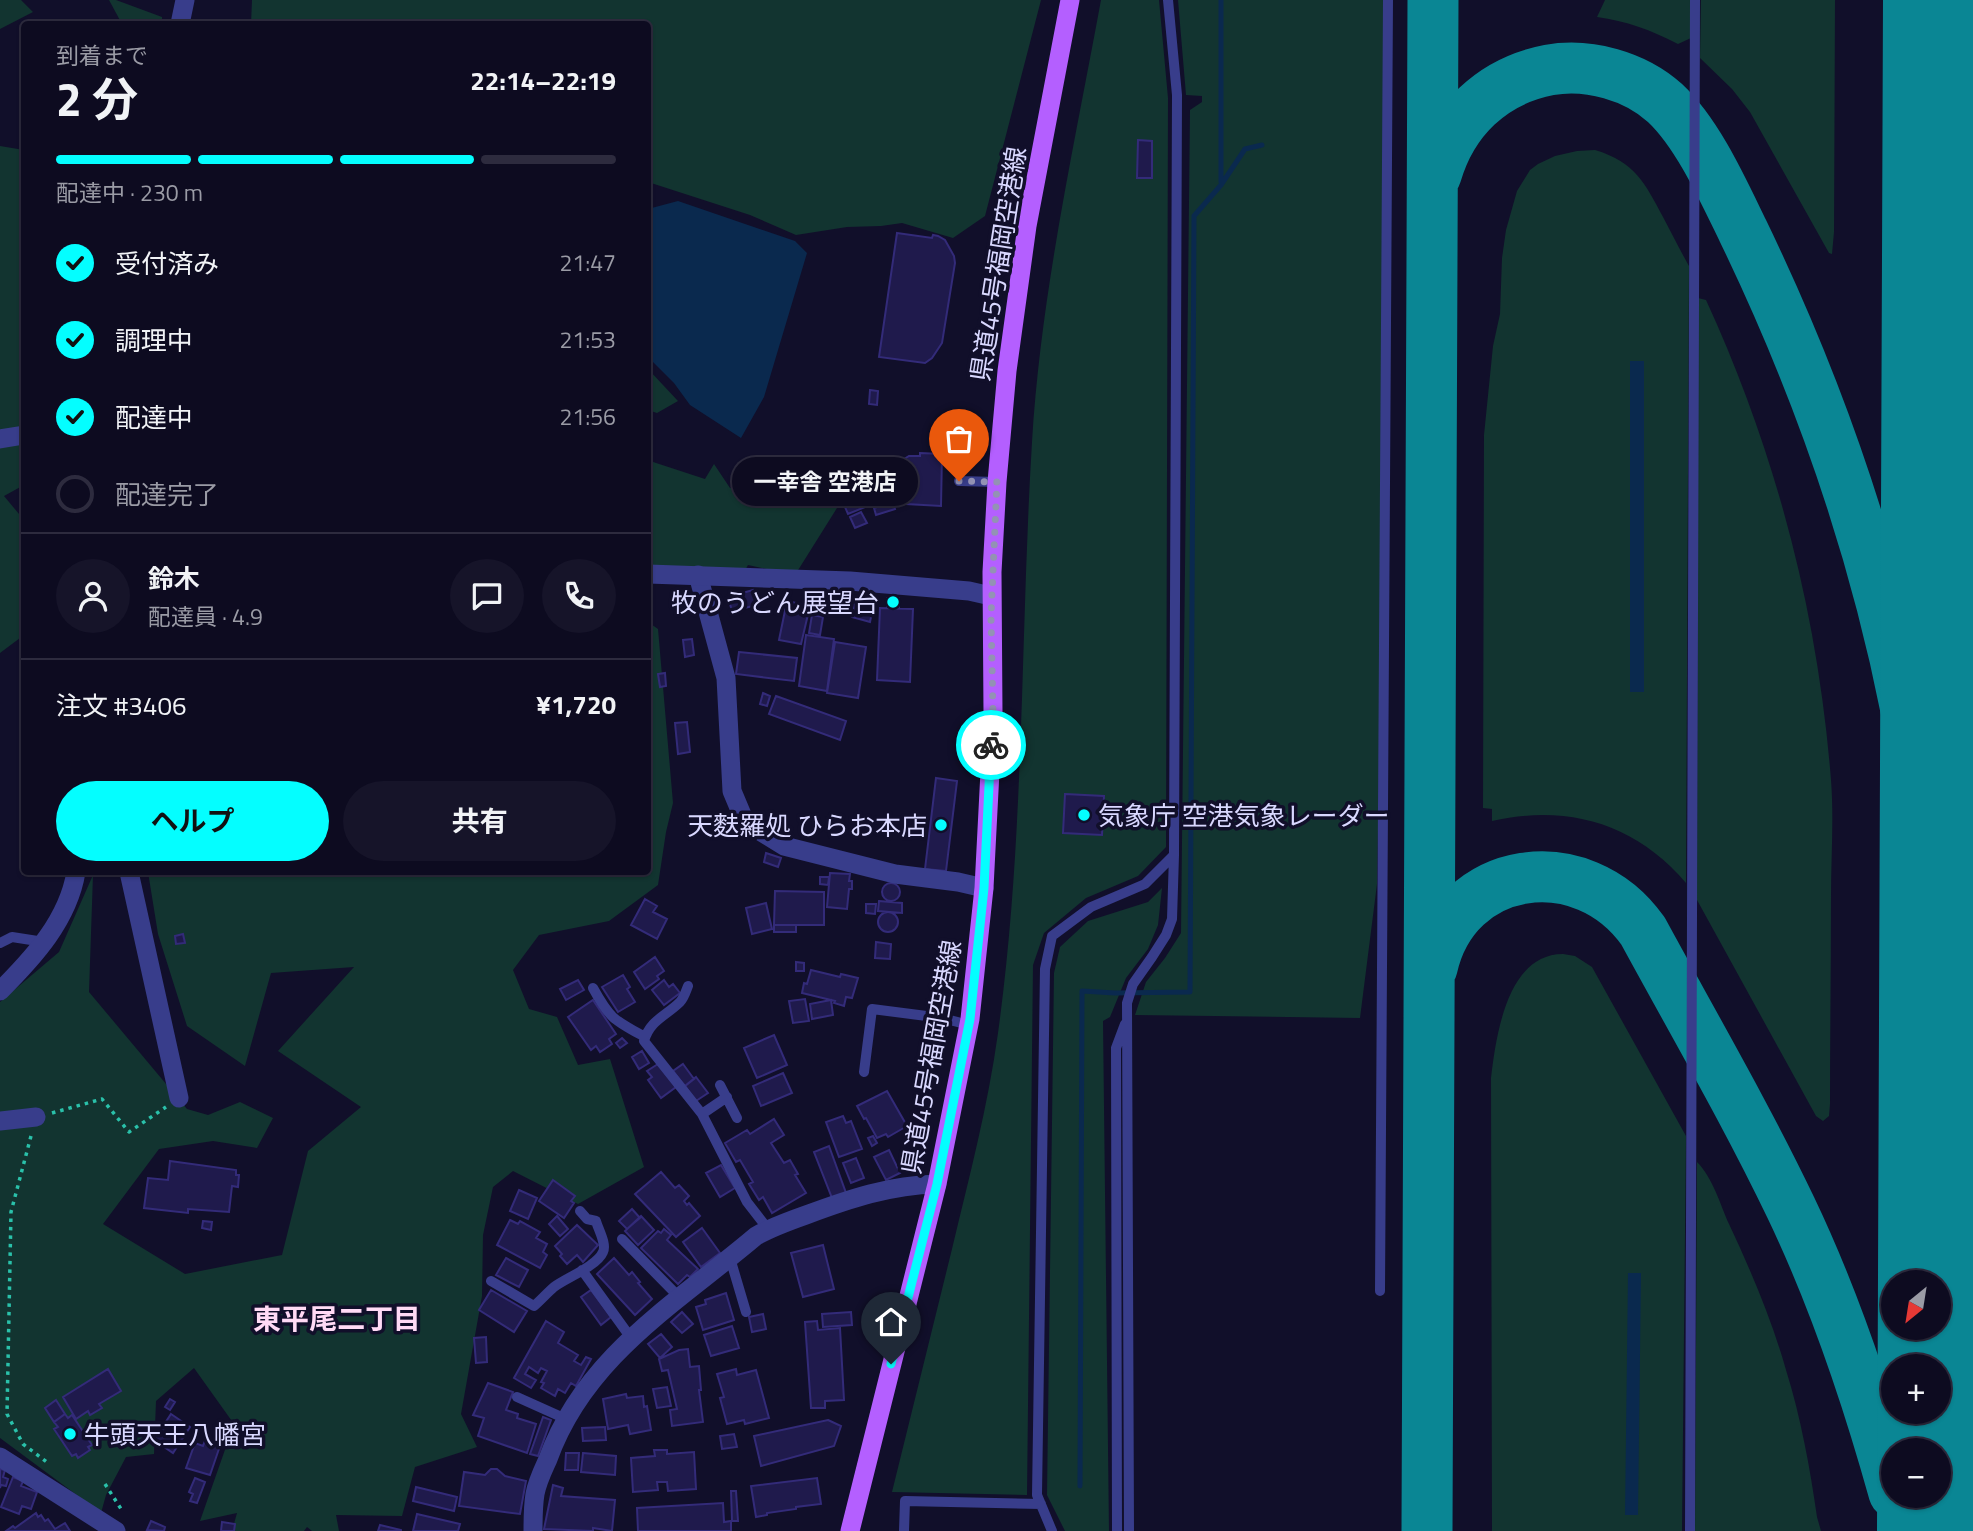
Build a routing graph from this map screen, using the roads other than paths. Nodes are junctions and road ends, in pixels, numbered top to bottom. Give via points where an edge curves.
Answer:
1 (185, 0) edge
2 (1070, 0) edge
3 (1168, 0) edge
4 (1388, 0) edge
5 (1695, 0) edge
6 (181, 21) edge
7 (21, 436) edge
8 (0, 439) edge
9 (959, 481) dead end
10 (997, 482) junction
11 (651, 574) edge
12 (698, 575) junction
13 (991, 596) junction
14 (1174, 855) junction
15 (75, 875) edge
16 (130, 875) edge
17 (984, 888) junction
18 (44, 942) junction
19 (0, 943) edge
20 (688, 986) dead end
21 (593, 988) dead end
22 (0, 991) edge
23 (1128, 1018) junction
24 (969, 1025) junction
25 (645, 1037) junction
26 (864, 1072) dead end
27 (720, 1085) dead end
28 (727, 1097) junction
29 (179, 1098) road end
30 (702, 1114) junction
31 (36, 1117) road end
32 (737, 1118) dead end
33 (0, 1121) edge
34 (937, 1184) junction
35 (580, 1211) dead end
36 (768, 1229) junction
37 (622, 1239) dead end
38 (730, 1258) junction
39 (582, 1270) junction
40 (491, 1281) dead end
41 (1380, 1292) dead end
42 (678, 1296) junction
43 (746, 1312) dead end
44 (631, 1338) junction
45 (517, 1396) dead end
46 (566, 1419) junction
47 (0, 1457) edge
48 (1041, 1504) junction
49 (117, 1531) edge
50 (533, 1531) edge
51 (850, 1531) edge
52 (904, 1531) edge
53 (1052, 1531) edge
54 (1117, 1531) edge
55 (1129, 1531) edge
56 (1690, 1531) edge

1 - 6 street
2 - 10 main road, 県道45号福岡空港線 via 1027,226
3 - 14 lane via 1177,95
4 - 41 lane
5 - 56 lane
7 - 8 street
9 - 10 lane
10 - 13 main road, 県道45号福岡空港線
11 - 12 street
12 - 13 street via 850,580 939,594
12 - 17 street via 726,678 732,791 745,822 784,846
13 - 17 main road, 県道45号福岡空港線
14 - 23 lane via 1172,919 1133,984
14 - 48 lane via 1145,884 1091,907 1052,936 1045,969 1037,1495
15 - 18 street via 66,906
16 - 29 street
17 - 24 main road, 県道45号福岡空港線
18 - 19 lane via 12,937
18 - 22 street
20 - 25 lane via 682,1000 654,1022
21 - 25 lane via 614,1020
23 - 54 lane via 1116,1048
23 - 55 lane
24 - 26 lane via 872,1009
24 - 34 main road, 県道45号福岡空港線
25 - 30 lane
27 - 28 lane
28 - 30 lane
28 - 32 lane
30 - 36 lane via 747,1202
31 - 33 street
34 - 36 street via 900,1186
34 - 51 main road, 県道45号福岡空港線
35 - 39 lane via 587,1219 596,1220 604,1247 600,1257
36 - 38 street
37 - 42 lane
38 - 42 street
38 - 43 lane
39 - 40 lane via 534,1306
39 - 44 lane
42 - 44 street
44 - 46 street via 595,1375
45 - 46 lane
46 - 50 street via 535,1492
47 - 49 street
48 - 52 lane via 905,1501
48 - 53 lane

